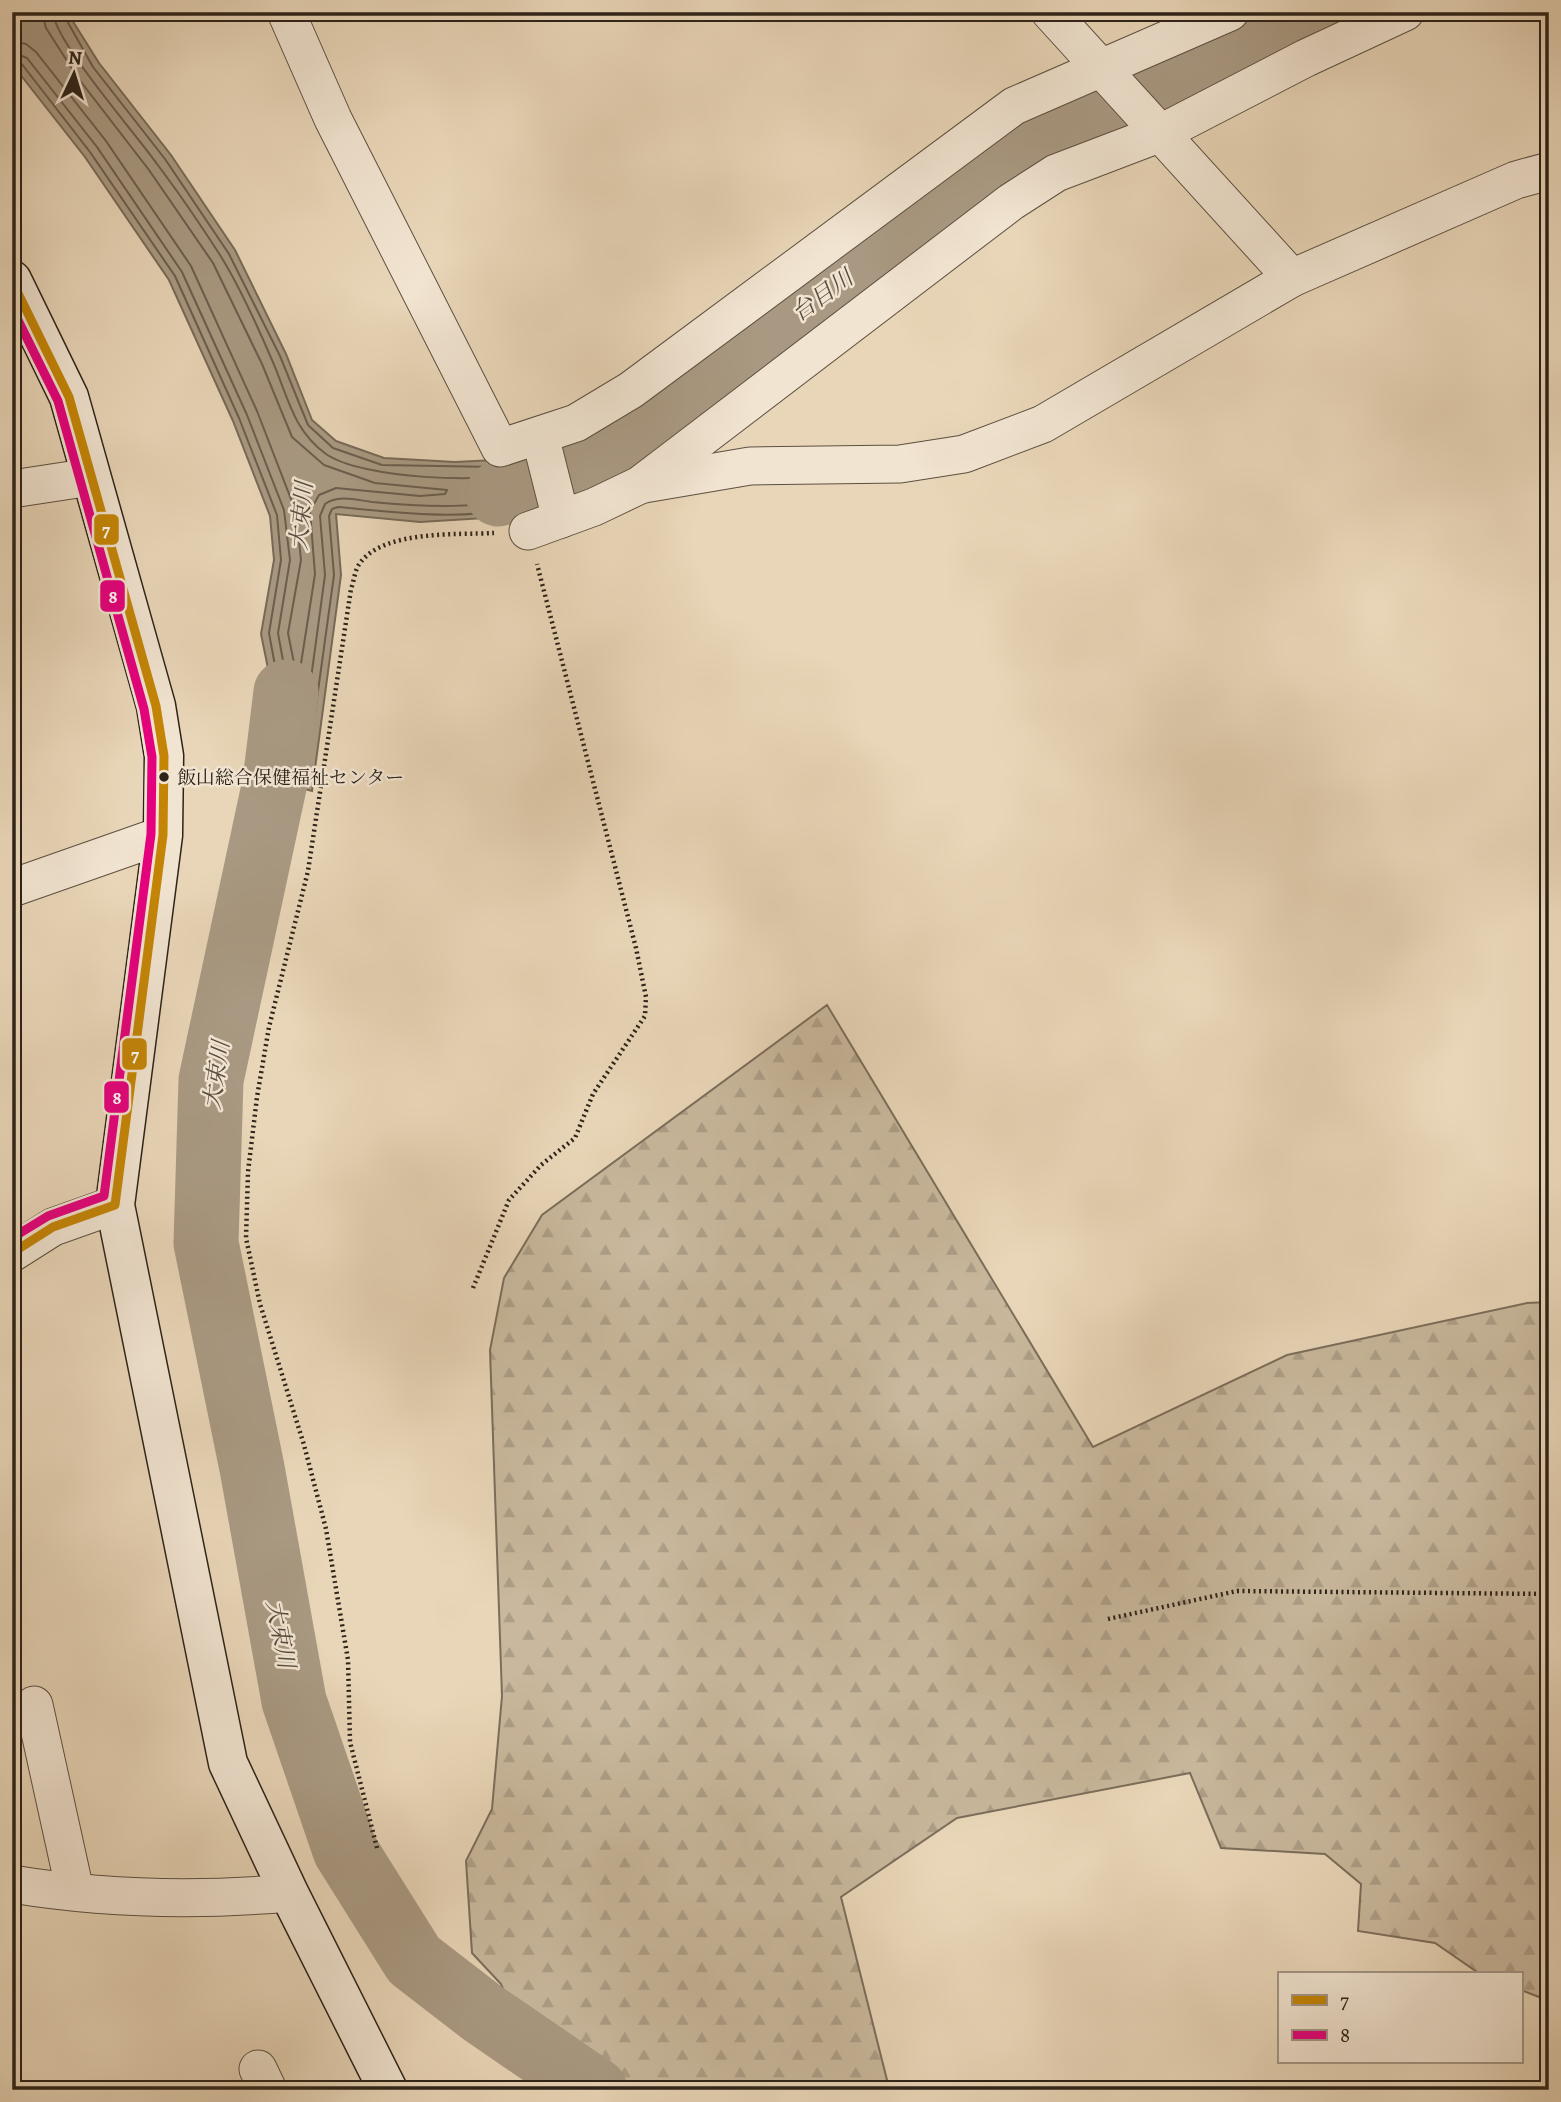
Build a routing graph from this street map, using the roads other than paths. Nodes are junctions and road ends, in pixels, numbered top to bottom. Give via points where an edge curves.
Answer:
1 (286, 12) edge
2 (1050, 12) edge
3 (1230, 12) edge
4 (1405, 12) edge
5 (1105, 73) junction
6 (1157, 129) junction
7 (1549, 171) edge
8 (1292, 278) junction
9 (12, 281) edge
10 (541, 442) junction
11 (91, 477) junction
12 (640, 485) junction
13 (12, 489) edge
14 (163, 835) junction
15 (12, 888) edge
16 (115, 1205) junction
17 (12, 1253) edge
18 (34, 1705) dead end
19 (12, 1884) edge
20 (75, 1891) junction
21 (289, 1893) junction
22 (388, 2090) edge

1 - 10 street via 333,119 500,448
2 - 5 street
3 - 5 street
4 - 6 street
5 - 6 street
5 - 10 street via 1014,106 631,390
6 - 8 street
6 - 12 street via 1056,173 1011,202
7 - 8 street via 1516,180
8 - 12 street via 1043,424 964,454 900,464 750,466
9 - 11 street via 69,397
10 - 12 street via 549,519
11 - 13 street
11 - 14 street via 156,706 164,756
14 - 15 street
14 - 16 street
16 - 17 street via 53,1227
16 - 21 street via 228,1763
18 - 20 street
19 - 20 street
20 - 21 street via 211,1900
21 - 22 street

